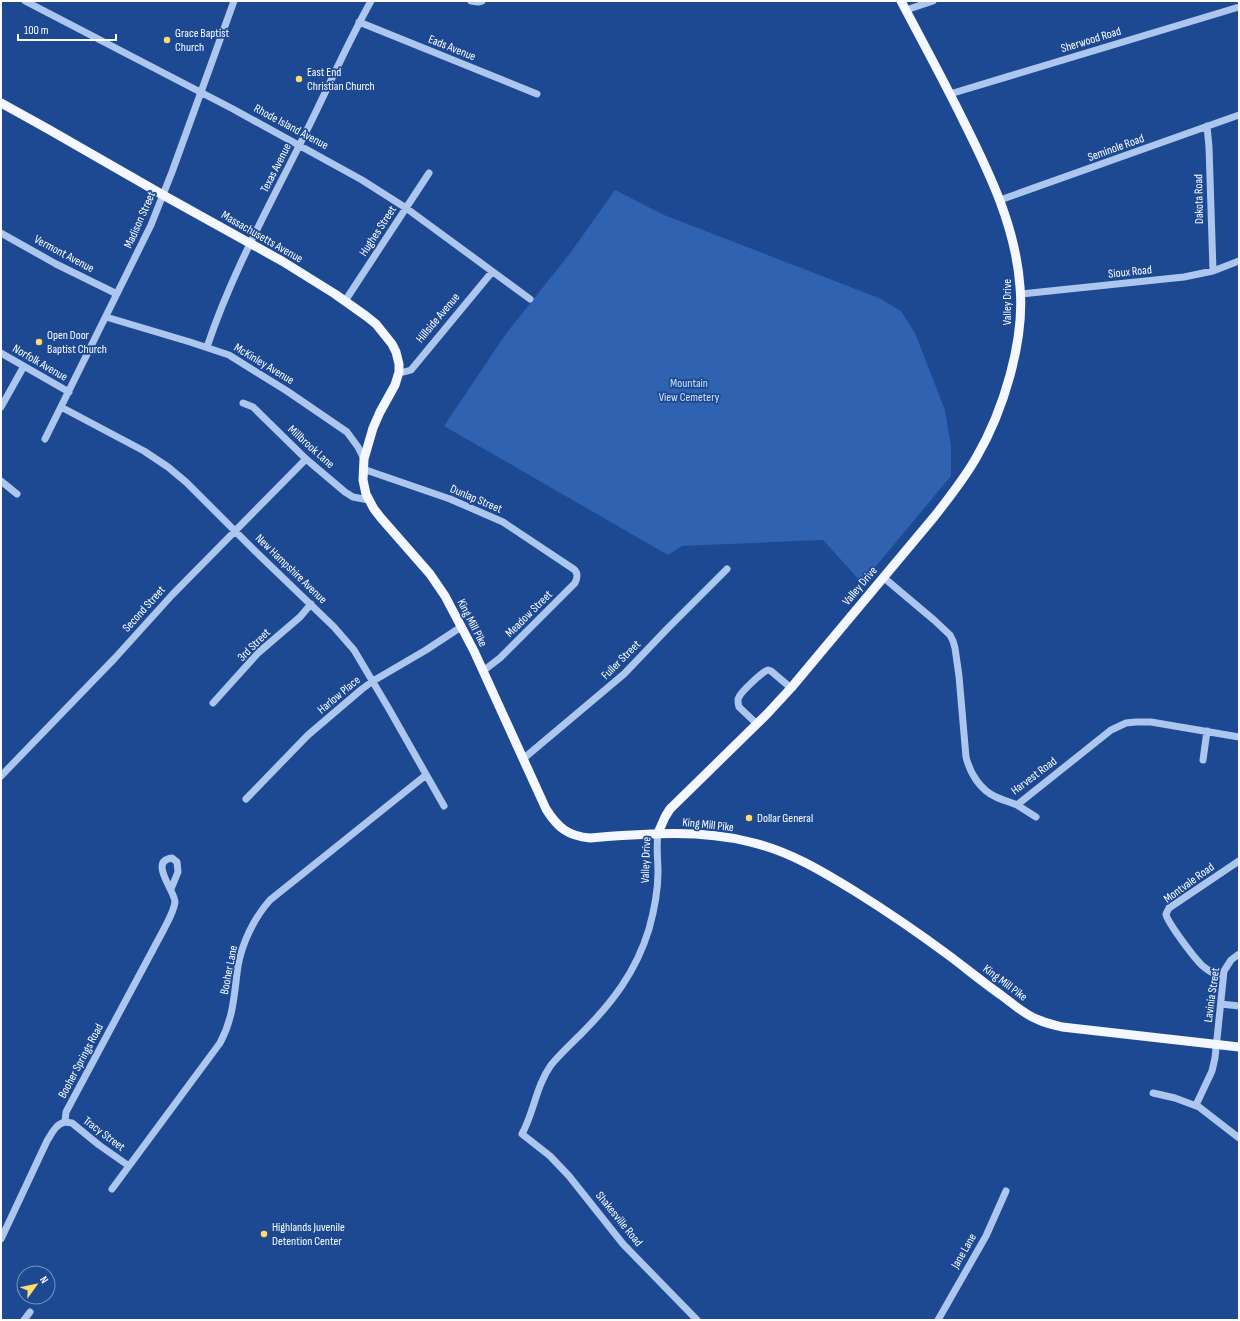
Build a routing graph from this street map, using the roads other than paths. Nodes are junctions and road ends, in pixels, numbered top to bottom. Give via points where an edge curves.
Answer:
1 (25, 1) edge
2 (234, 1) edge
3 (371, 1) edge
4 (471, 1) edge
5 (482, 1) edge
6 (901, 1) edge
7 (933, 1) edge
8 (1239, 7) edge
9 (906, 10) junction
10 (359, 22) junction
11 (202, 92) junction
12 (536, 94) dead end
13 (950, 94) junction
14 (1, 104) edge
15 (1239, 115) edge
16 (1207, 126) junction
17 (300, 145) junction
18 (429, 174) dead end
19 (163, 196) junction
20 (1000, 200) junction
21 (406, 208) junction
22 (1, 232) edge
23 (250, 243) junction
24 (1239, 261) edge
25 (1213, 270) junction
26 (492, 272) junction
27 (117, 294) junction
28 (1021, 294) junction
29 (530, 299) dead end
30 (345, 301) junction
31 (106, 318) junction
32 (207, 347) junction
33 (1, 353) edge
34 (24, 366) junction
35 (399, 372) junction
36 (69, 392) junction
37 (243, 403) dead end
38 (1, 407) edge
39 (61, 407) junction
40 (45, 439) dead end
41 (306, 459) junction
42 (363, 464) junction
43 (1, 481) edge
44 (17, 494) dead end
45 (369, 500) junction
46 (236, 531) junction
47 (572, 568) joint
48 (726, 569) dead end
49 (883, 577) junction
50 (311, 604) junction
51 (461, 627) junction
52 (482, 671) junction
53 (373, 681) junction
54 (790, 688) junction
55 (214, 703) dead end
56 (757, 724) junction
57 (1207, 731) junction
58 (1239, 736) edge
59 (523, 759) junction
60 (1203, 760) dead end
61 (426, 775) junction
62 (1, 776) edge
63 (246, 799) dead end
64 (1017, 805) junction
65 (444, 806) dead end
66 (1036, 818) dead end
67 (658, 833) junction
68 (1239, 861) edge
69 (171, 889) dead end
70 (1239, 954) edge
71 (1223, 977) junction
72 (1221, 1004) junction
73 (1239, 1006) edge
74 (1217, 1044) junction
75 (1239, 1047) edge
76 (1152, 1093) dead end
77 (1196, 1106) junction
78 (65, 1122) junction
79 (522, 1134) joint
80 (1239, 1138) edge
81 (129, 1166) junction
82 (112, 1190) dead end
83 (1006, 1191) dead end
84 (1, 1239) edge
85 (30, 1312) dead end
86 (24, 1320) edge
87 (697, 1320) edge
88 (938, 1320) edge

1 - 11 street, Rhode Island Avenue
2 - 11 street, Madison Street
3 - 10 street, Texas Avenue
4 - 5 street
6 - 9 main road, Valley Drive
7 - 9 street
8 - 13 street, Sherwood Road
9 - 13 main road, Valley Drive
10 - 12 street, Eads Avenue
10 - 17 street, Texas Avenue
11 - 17 street, Rhode Island Avenue
11 - 19 street, Madison Street
13 - 20 main road, Valley Drive
14 - 19 main road, Massachusetts Avenue
15 - 16 street, Seminole Road
16 - 20 street, Seminole Road
16 - 25 street, Dakota Road
17 - 21 street, Rhode Island Avenue via 357,176
17 - 23 street, Texas Avenue
18 - 21 street, Hughes Street
19 - 23 main road, Massachusetts Avenue
19 - 27 street, Madison Street via 143,244
20 - 28 main road, Valley Drive via 1015,250
21 - 26 street, Rhode Island Avenue
21 - 30 street, Hughes Street
22 - 27 street, Vermont Avenue via 56,264
23 - 30 main road, Massachusetts Avenue
23 - 32 street, Texas Avenue via 216,319
24 - 25 street, Sioux Road
25 - 28 street, Sioux Road via 1177,278
26 - 29 street, Rhode Island Avenue
26 - 35 street, Hillside Avenue via 411,370
27 - 31 street, Madison Street
28 - 49 main road, Valley Drive via 1019,328 1011,371 996,418 968,471 952,494
30 - 35 main road, Massachusetts Avenue via 385,333 396,352
31 - 32 street, McKinley Avenue
31 - 36 street, Madison Street
32 - 42 street, McKinley Avenue via 248,366 332,421 352,438 358,447
33 - 34 street, Norfolk Avenue
34 - 36 street, Norfolk Avenue
34 - 38 street
35 - 42 main road, Massachusetts Avenue via 373,428
36 - 39 street, Madison Street
37 - 41 street, Millbrook Lane via 253,407
39 - 40 street, Madison Street
39 - 46 street, New Hampshire Avenue via 144,451 168,467
41 - 45 street, Millbrook Lane via 345,492 353,497
41 - 46 street, Second Street
42 - 45 main road, King Mill Pike via 365,490
42 - 47 street, Dunlap Street via 496,519 523,534
43 - 44 street
45 - 51 main road, King Mill Pike via 381,518 430,574
46 - 50 street, New Hampshire Avenue
46 - 62 street, Second Street
47 - 52 street, Meadow Street via 577,572 575,583 500,658
48 - 59 street, Fuller Street via 624,674
49 - 54 main road, Valley Drive
49 - 64 street, Harvest Road via 950,635 956,648 964,749 969,769 977,782 994,797
50 - 53 street, New Hampshire Avenue via 346,639
50 - 55 street, 3rd Street via 258,653
51 - 52 main road, King Mill Pike
51 - 53 street, Harlow Place
52 - 59 main road, King Mill Pike
53 - 61 street, New Hampshire Avenue
53 - 63 street, Harlow Place via 308,735
54 - 56 main road, Valley Drive
54 - 56 street via 768,670 739,696 739,707
56 - 67 main road, Valley Drive via 670,809
57 - 58 street, Harvest Road
57 - 60 street
57 - 64 street, Harvest Road via 1151,722 1126,723 1111,730
59 - 67 main road, King Mill Pike via 546,809 557,825 566,832 590,838
61 - 65 street, New Hampshire Avenue
61 - 81 street, Booher Lane via 262,909 241,954 232,1013 226,1033
64 - 66 street
67 - 74 main road, King Mill Pike via 707,835 750,842 808,863 921,935 1009,1002 1038,1020 1062,1027
67 - 79 street, Valley Drive via 658,878 655,898 649,929 635,964 616,995 561,1054 546,1074
68 - 71 street, Montvale Road via 1169,908 1166,914 1169,922 1202,966 1209,972
69 - 78 street, Booher Springs Road via 174,908 66,1112
70 - 71 street, Lavinia Street via 1227,963
71 - 72 street, Lavinia Street
72 - 73 street
72 - 74 street, Lavinia Street
74 - 75 main road, King Mill Pike
74 - 77 street, Lavinia Street via 1212,1071
76 - 77 street
77 - 80 street
78 - 81 street, Tracy Street via 72,1123
78 - 84 street via 54,1129 47,1141
79 - 87 street, Shakesville Road via 550,1156 569,1176 624,1244
81 - 82 street, Booher Lane
83 - 88 street, Jane Lane via 986,1236
85 - 86 street

